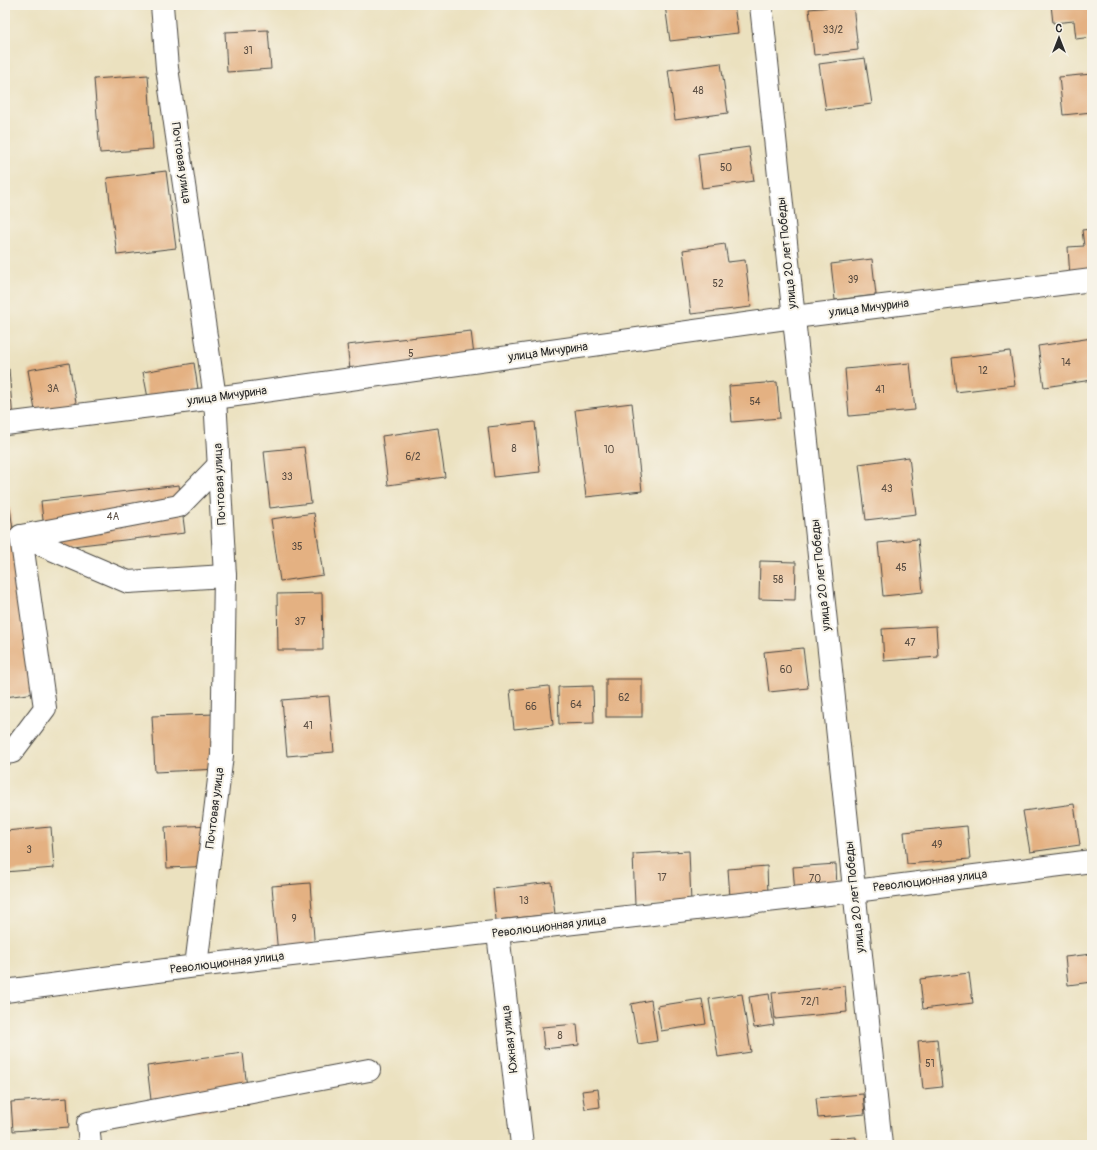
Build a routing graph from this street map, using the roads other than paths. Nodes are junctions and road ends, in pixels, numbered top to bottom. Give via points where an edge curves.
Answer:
1 (162, 5) edge
2 (761, 5) edge
3 (1092, 280) edge
4 (794, 317) junction
5 (216, 398) junction
6 (5, 424) edge
7 (219, 465) junction
8 (21, 536) junction
9 (225, 576) junction
10 (5, 753) edge
11 (1092, 861) edge
12 (855, 891) junction
13 (498, 933) junction
14 (196, 966) junction
15 (5, 991) edge
16 (369, 1070) dead end
17 (90, 1145) edge
18 (522, 1145) edge
19 (881, 1145) edge

1 - 5 street, Почтовая улица via 167,68
2 - 4 street, улица 20 лет Победы
3 - 4 street, улица Мичурина
4 - 5 street, улица Мичурина
4 - 12 street, улица 20 лет Победы
5 - 6 street, улица Мичурина
5 - 7 street, Почтовая улица
7 - 8 street via 179,506
7 - 9 street, Почтовая улица
8 - 9 street via 128,582
8 - 10 street via 45,708 12,752
9 - 14 street, Почтовая улица via 222,756
11 - 12 street, Революционная улица
12 - 13 street, Революционная улица
12 - 19 street, улица 20 лет Победы
13 - 14 street, Революционная улица
13 - 18 street, Южная улица
14 - 15 street, Революционная улица
16 - 17 street via 88,1123

